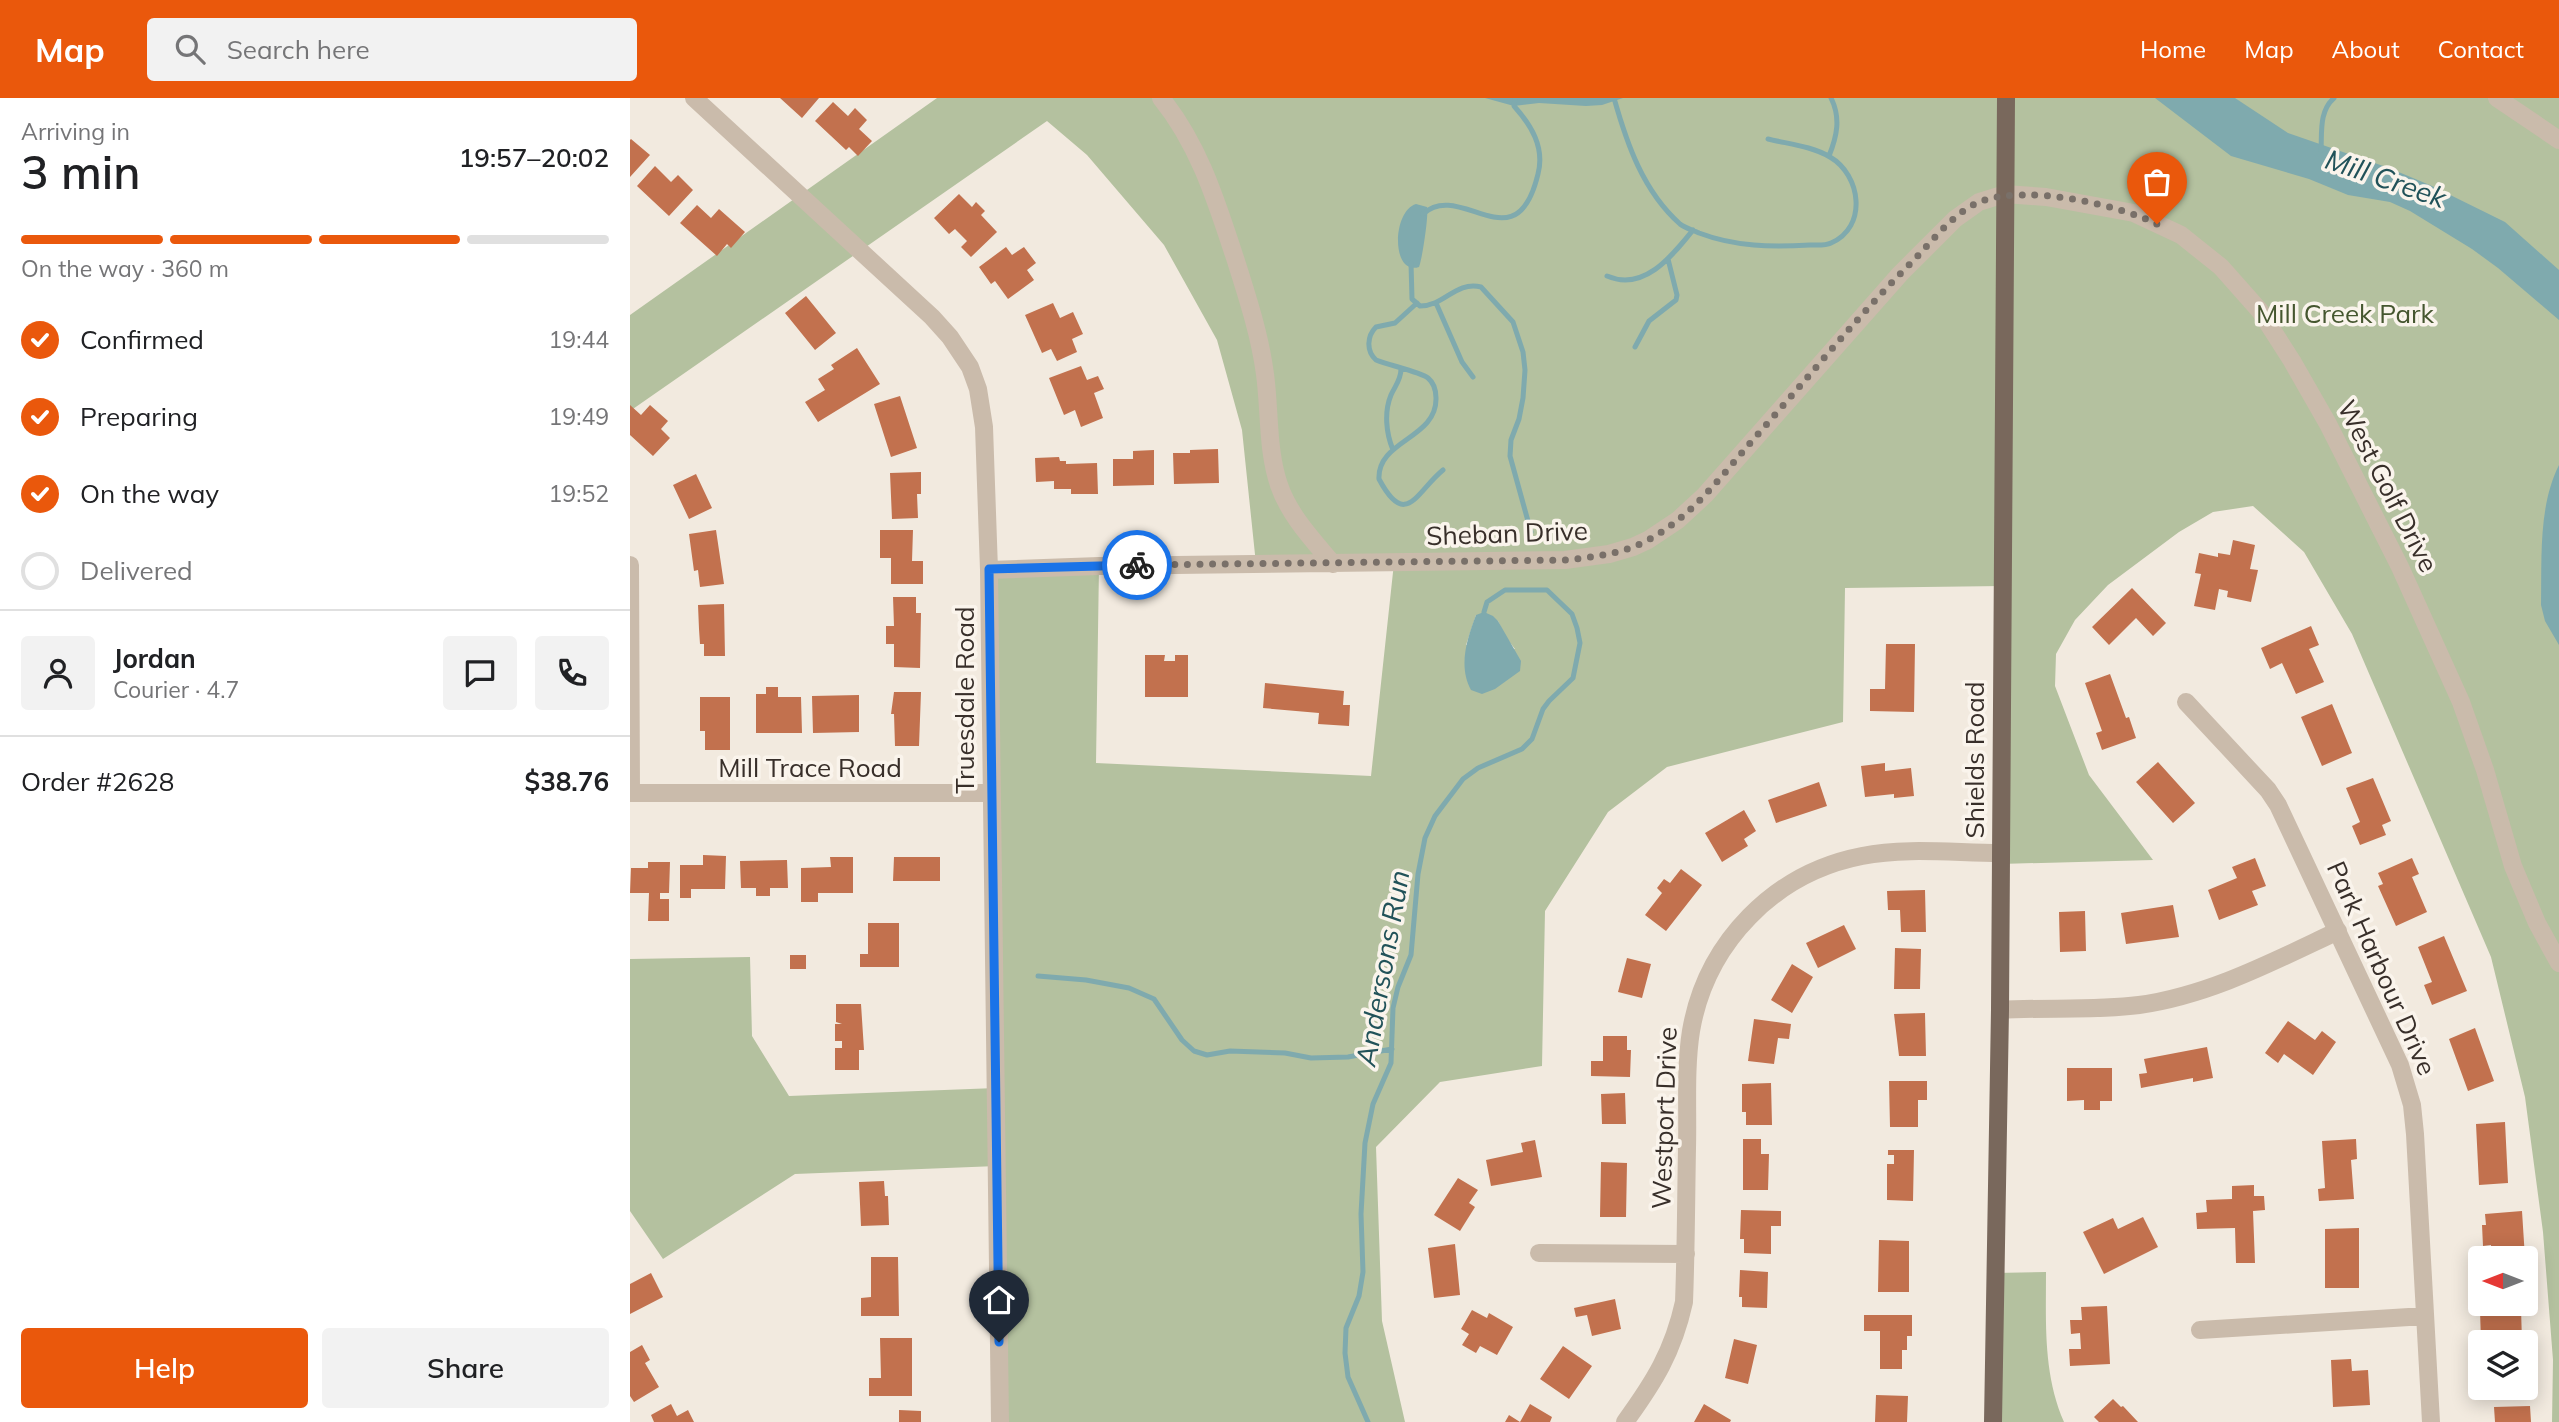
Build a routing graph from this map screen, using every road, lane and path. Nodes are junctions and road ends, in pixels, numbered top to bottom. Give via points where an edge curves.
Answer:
1 (694, 98) edge
2 (1161, 98) edge
3 (2006, 98) edge
4 (2497, 98) edge
5 (2559, 140) edge
6 (2006, 194) junction
7 (1333, 564) junction
8 (630, 565) edge
9 (989, 569) junction
10 (2186, 702) dead end
11 (630, 793) edge
12 (990, 793) junction
13 (2000, 853) junction
14 (2338, 931) junction
15 (2559, 963) edge
16 (2000, 1010) junction
17 (1539, 1253) dead end
18 (1686, 1254) junction
19 (2425, 1316) junction
20 (2200, 1330) dead end
21 (1000, 1422) edge
22 (1625, 1422) edge
23 (1993, 1422) edge
24 (2431, 1422) edge

1 - 9 street, Truesdale Road via 932,317 961,351 982,407
2 - 7 street via 1201,162 1247,298 1262,352 1279,484 1303,527
3 - 6 main road, Shields Road
4 - 5 street
6 - 7 street, Sheban Drive via 1979,202 1955,219 1900,274 1705,495 1648,540 1609,554 1566,560
6 - 13 main road, Shields Road
6 - 15 street, West Golf Drive via 2073,200 2134,213 2181,235 2221,267 2260,311 2329,424 2427,625 2465,713 2513,866
7 - 9 street, Sheban Drive
8 - 11 street
9 - 12 street, Truesdale Road
10 - 14 street, Park Harbour Drive via 2278,805
11 - 12 street, Mill Trace Road
12 - 21 street, Truesdale Road
13 - 16 main road, Shields Road
13 - 18 street, Westport Drive via 1891,853 1840,861 1780,890 1734,932 1705,983 1691,1033
14 - 16 street via 2243,975 2174,998 2105,1008
14 - 19 street, Park Harbour Drive via 2400,1065 2412,1105
16 - 23 main road, Shields Road
17 - 18 street
18 - 22 street, Westport Drive via 1684,1303 1670,1352
19 - 20 street
19 - 24 street, Park Harbour Drive

